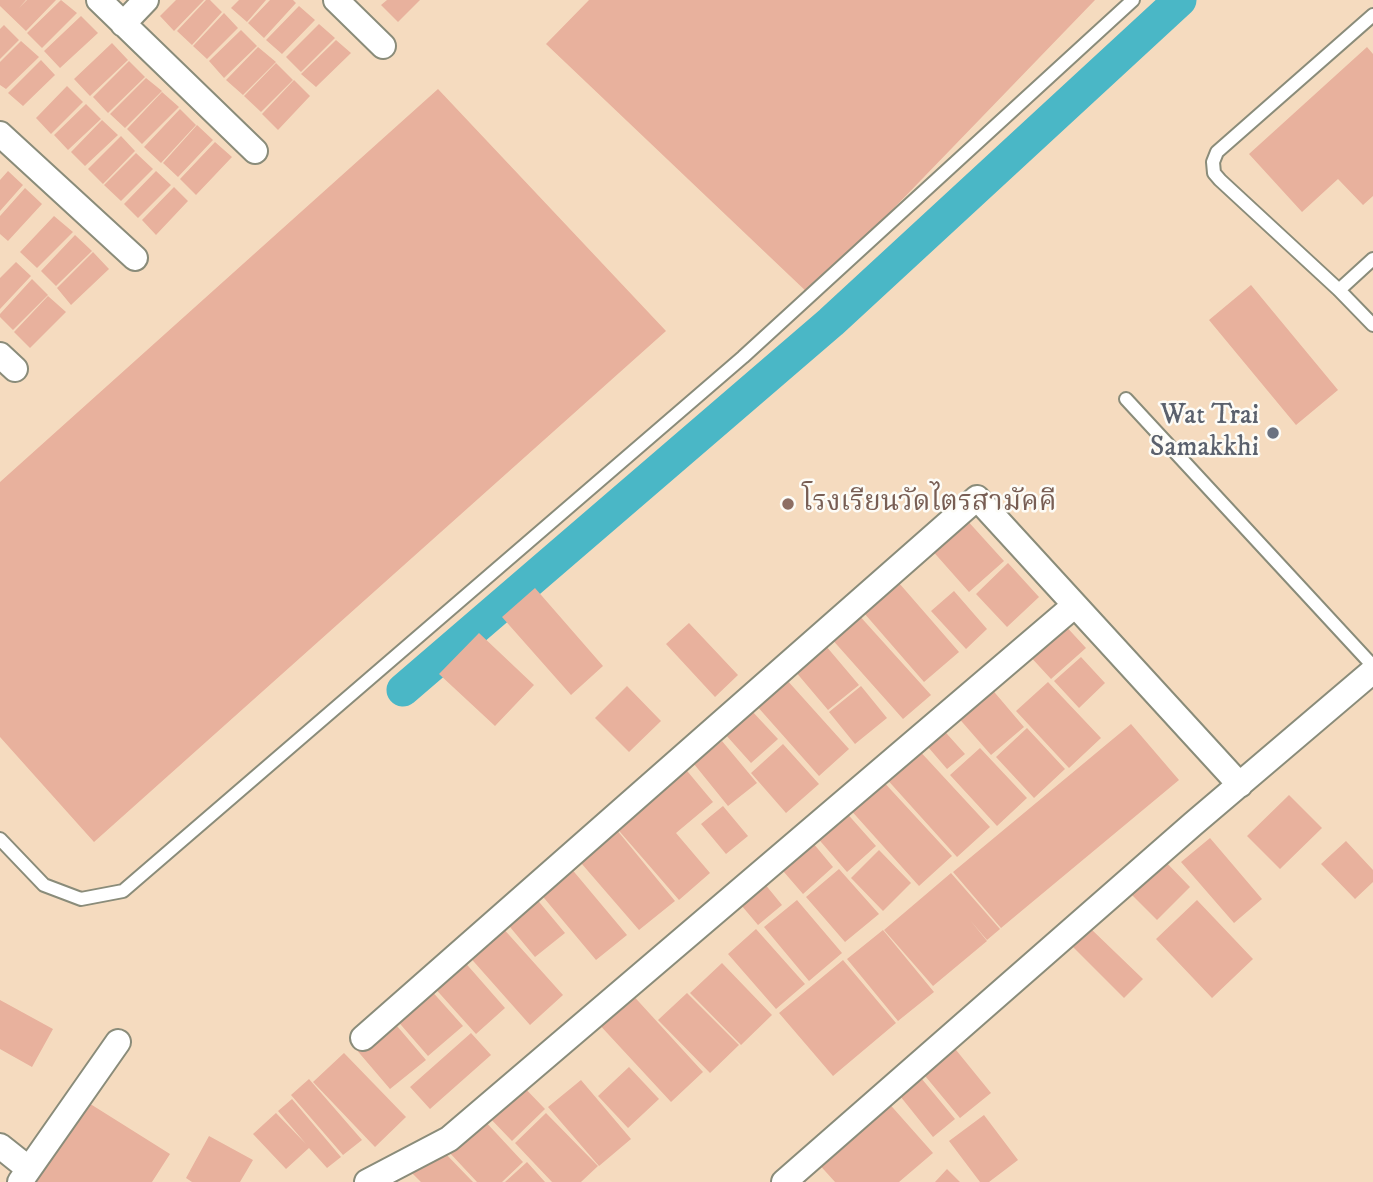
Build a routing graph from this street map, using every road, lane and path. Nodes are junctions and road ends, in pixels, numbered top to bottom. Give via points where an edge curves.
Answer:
1 (99, 0) edge
2 (146, 0) edge
3 (335, 0) edge
4 (1133, 0) edge
5 (1373, 15) edge
6 (123, 24) junction
7 (383, 46) dead end
8 (0, 134) edge
9 (255, 151) dead end
10 (135, 258) dead end
11 (1373, 259) edge
12 (1339, 290) junction
13 (1373, 325) edge
14 (1126, 399) dead end
15 (1075, 605) junction
16 (1373, 669) edge
17 (1240, 785) junction
18 (0, 839) edge
19 (363, 1038) dead end
20 (118, 1042) dead end
21 (0, 1146) edge
22 (24, 1175) edge
23 (367, 1182) edge
24 (784, 1182) edge

1 - 6 street
2 - 6 street
3 - 7 street
4 - 18 lane via 743,357 122,891 81,899 44,885
5 - 12 lane via 1217,152 1213,162 1220,180
6 - 9 street
8 - 10 street
11 - 12 lane
12 - 13 lane
14 - 16 lane
15 - 17 street
15 - 19 street via 977,498
15 - 23 street via 449,1139
16 - 17 street
17 - 24 street
20 - 22 street
21 - 22 street

